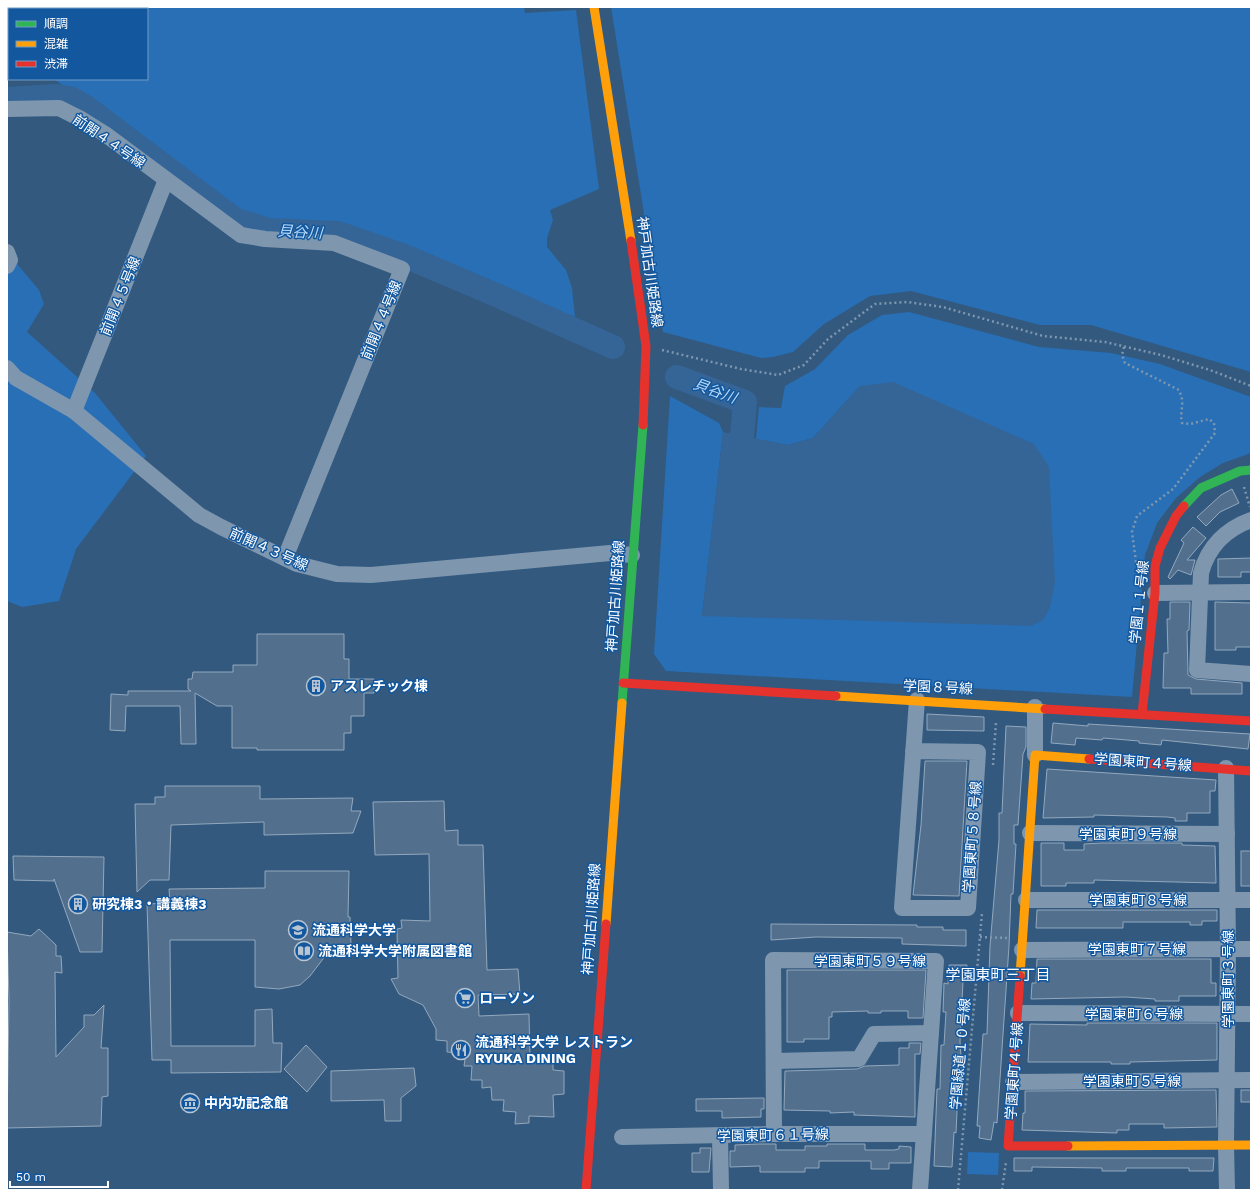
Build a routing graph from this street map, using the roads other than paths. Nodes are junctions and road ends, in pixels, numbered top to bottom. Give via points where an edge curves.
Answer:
1 (594, 7) edge
2 (7, 109) edge
3 (166, 180) junction
4 (7, 252) edge
5 (7, 266) edge
6 (7, 368) edge
7 (74, 411) junction
8 (1251, 470) edge
9 (1251, 520) edge
10 (632, 555) junction
11 (285, 558) junction
12 (1200, 591) junction
13 (1251, 592) edge
14 (1155, 593) junction
15 (1251, 674) edge
16 (623, 683) junction
17 (916, 700) junction
18 (1035, 707) junction
19 (1142, 714) junction
20 (1251, 721) edge
21 (913, 751) junction
22 (1035, 755) junction
23 (1226, 768) junction
24 (1251, 771) edge
25 (1030, 833) junction
26 (1226, 834) junction
27 (1026, 900) junction
28 (1228, 900) junction
29 (1251, 900) edge
30 (1023, 944) junction
31 (1228, 949) junction
32 (1251, 949) edge
33 (1018, 1013) junction
34 (1251, 1014) edge
35 (1227, 1015) junction
36 (931, 1033) junction
37 (774, 1060) junction
38 (1227, 1080) junction
39 (1251, 1080) edge
40 (1014, 1082) junction
41 (774, 1134) junction
42 (924, 1134) junction
43 (720, 1136) junction
44 (622, 1137) dead end
45 (1226, 1145) junction
46 (1251, 1145) edge
47 (586, 1190) edge
48 (721, 1190) edge
49 (920, 1190) edge
50 (1227, 1190) edge

1 - 10 street, 神戸加古川姫路線 via 646,346 642,438
2 - 3 street, 前開４４号線 via 59,108 105,134
3 - 7 street, 前開４５号線
3 - 11 street, 前開４４号線 via 241,235 334,243 402,269
4 - 5 street via 10,260
6 - 7 street, 前開４３号線 via 16,378
7 - 11 street, 前開４３号線 via 200,515
8 - 14 street, 学園１１号線 via 1240,471 1201,488 1176,516 1160,548 1155,566
9 - 12 street via 1239,524 1215,544 1205,559
10 - 11 street, 前開４３号線 via 610,553 371,576 337,574 297,564
10 - 16 street, 神戸加古川姫路線
12 - 13 street
12 - 14 street
12 - 15 street via 1196,670
14 - 19 street, 学園１１号線
16 - 17 street, 学園８号線
16 - 47 street, 神戸加古川姫路線
17 - 18 street, 学園８号線
17 - 21 street, 学園東町５８号線
18 - 19 street, 学園８号線
18 - 22 street, 学園東町４号線
19 - 20 street, 学園８号線
21 - 21 street, 学園東町５８号線 via 902,908 968,908 978,752
22 - 23 street, 学園東町４号線
22 - 25 street, 学園東町４号線
23 - 24 street, 学園東町４号線
23 - 26 street, 学園東町３号線
25 - 26 street, 学園東町９号線
25 - 27 street, 学園東町４号線
26 - 28 street, 学園東町３号線
27 - 28 street, 学園東町８号線
27 - 30 street, 学園東町４号線
28 - 29 street, 学園東町８号線
28 - 31 street, 学園東町３号線
30 - 31 street, 学園東町７号線
30 - 33 street, 学園東町４号線
31 - 32 street, 学園東町７号線
31 - 35 street, 学園東町３号線
33 - 35 street, 学園東町６号線
33 - 40 street, 学園東町４号線
34 - 35 street, 学園東町６号線
35 - 38 street, 学園東町３号線
36 - 37 street via 874,1034 859,1059
36 - 37 street, 学園東町５９号線 via 936,962 773,960
36 - 42 street, 学園東町５９号線
37 - 41 street, 学園東町５９号線
38 - 39 street, 学園東町５号線
38 - 40 street, 学園東町５号線
38 - 45 street, 学園東町３号線
40 - 45 street, 学園東町４号線 via 1008,1146
41 - 42 street, 学園東町６１号線
41 - 43 street, 学園東町６１号線
42 - 49 street, 学園東町５９号線
43 - 44 street, 学園東町６１号線 via 640,1131
43 - 48 street
45 - 46 street
45 - 50 street, 学園東町３号線

